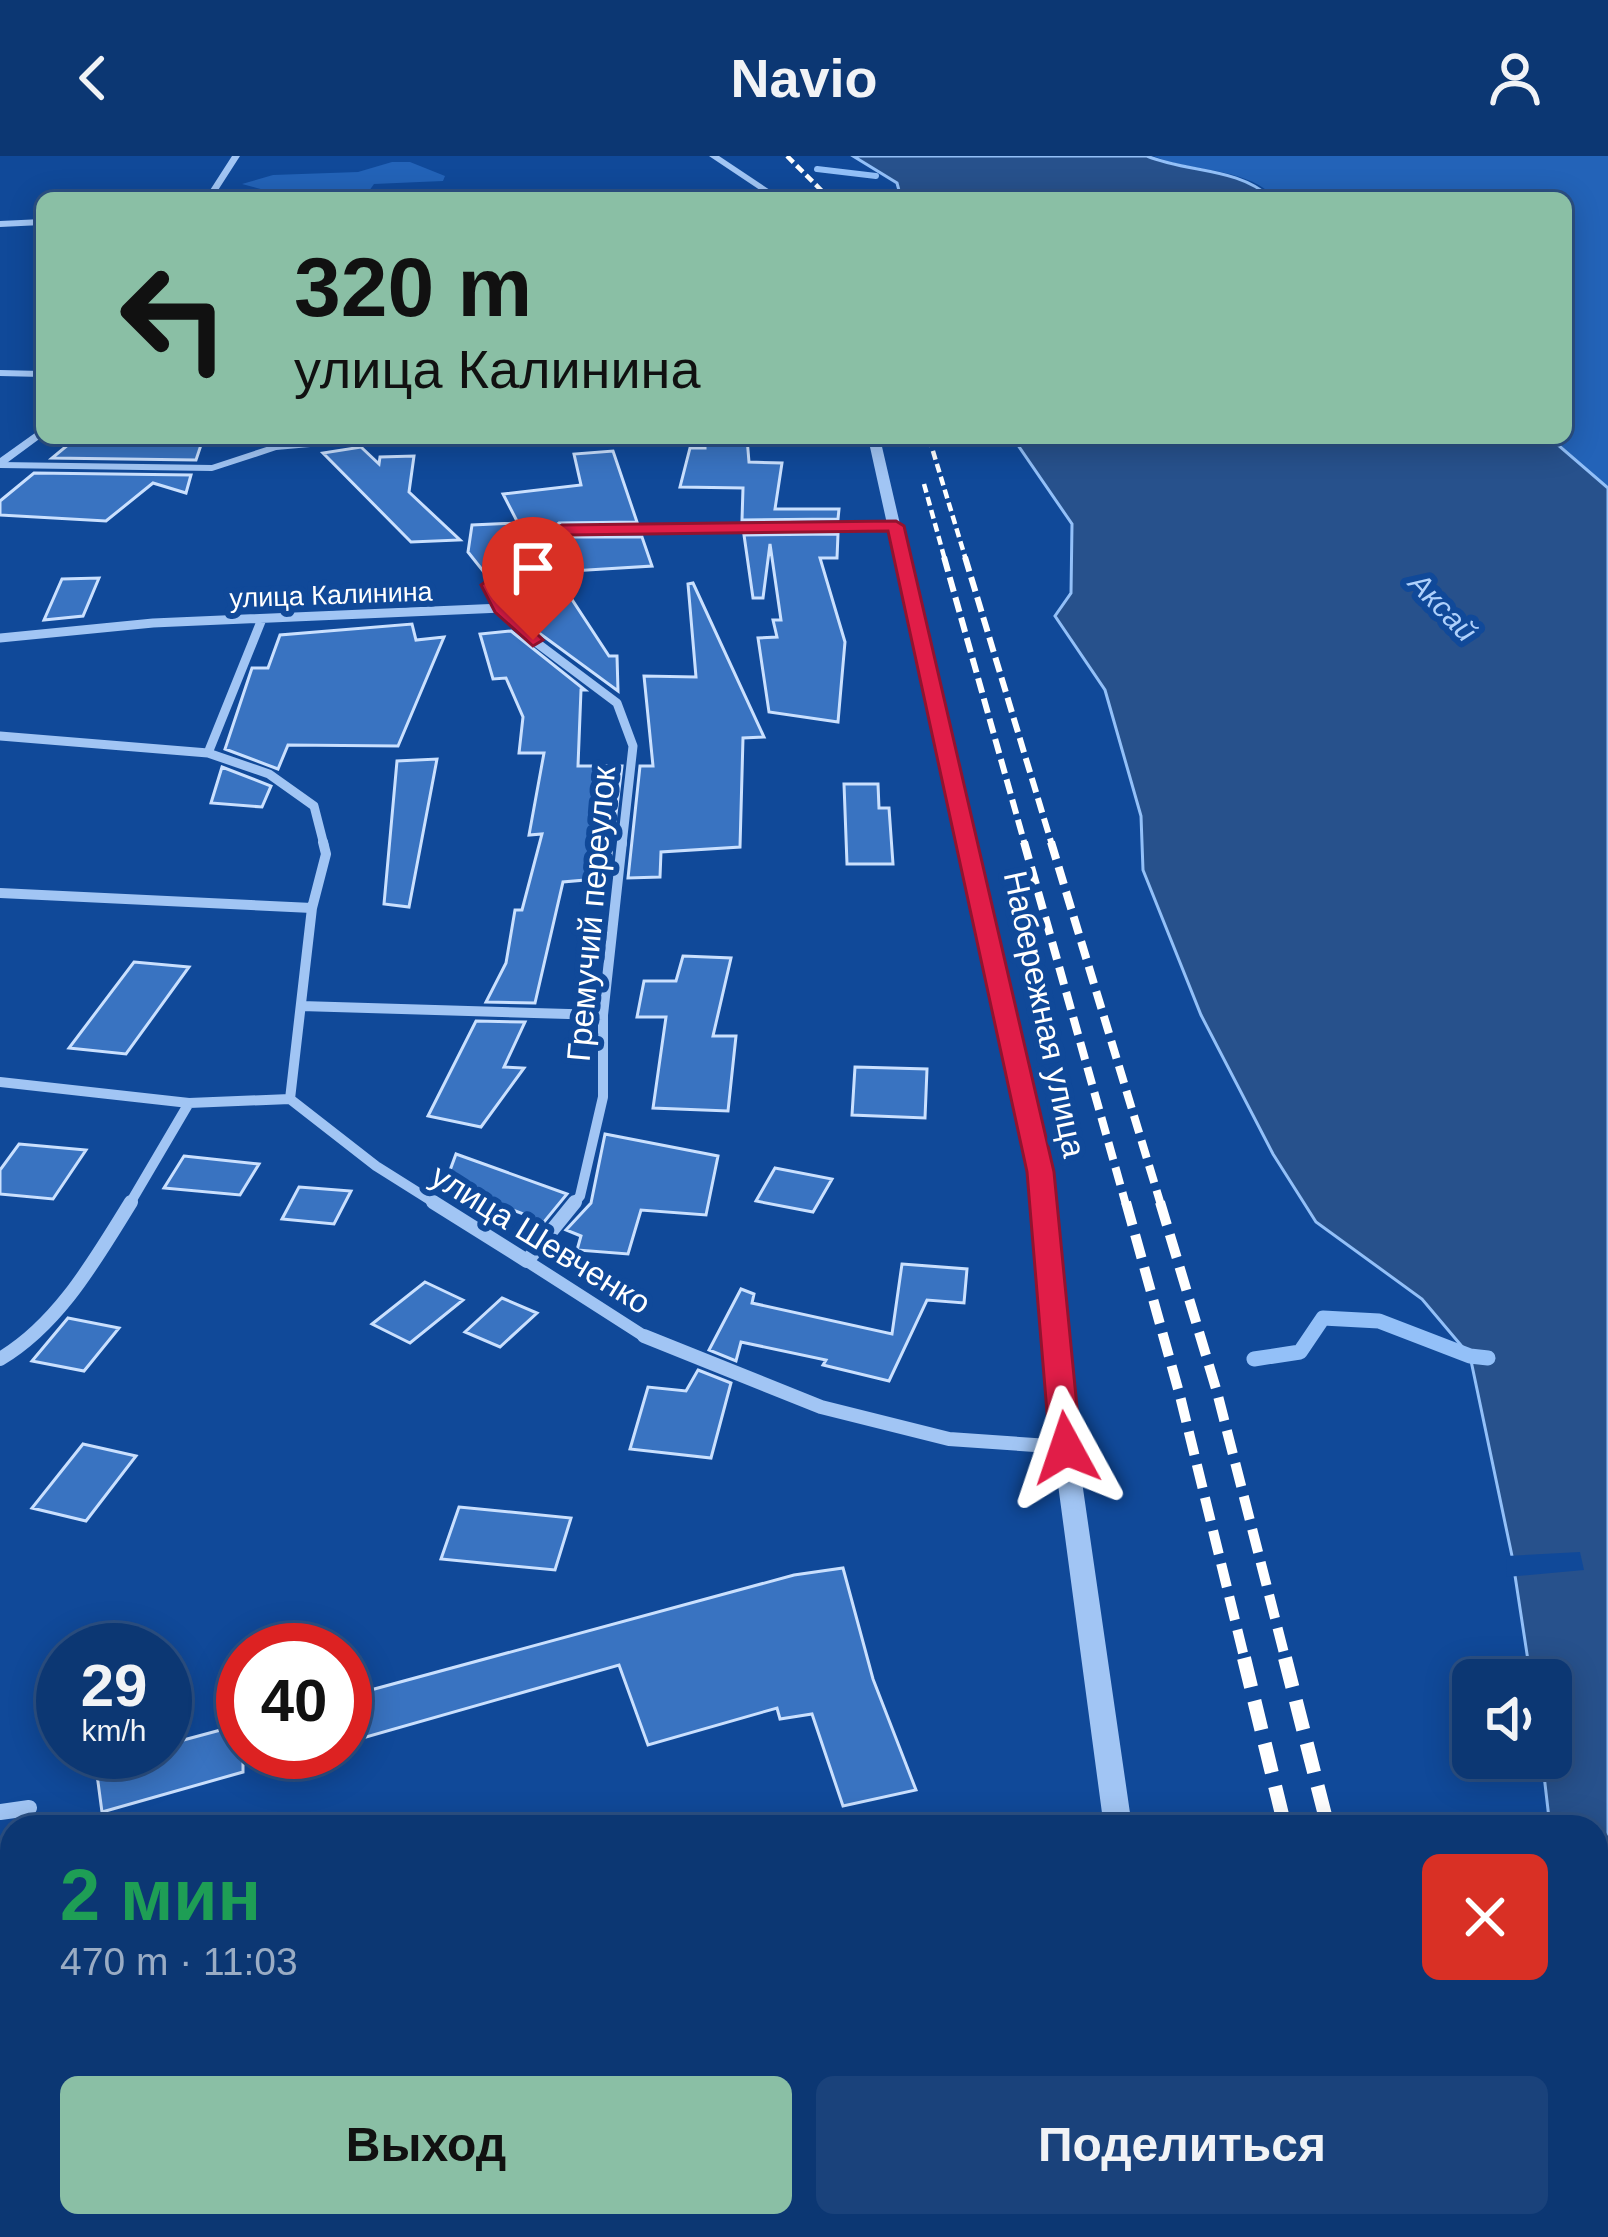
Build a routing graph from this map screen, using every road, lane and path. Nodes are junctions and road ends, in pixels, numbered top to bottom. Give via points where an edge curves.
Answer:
1 (238, 156) edge
2 (713, 156) edge
3 (213, 192) edge
4 (769, 192) edge
5 (36, 222) edge
6 (0, 224) edge
7 (0, 373) edge
8 (36, 374) edge
9 (36, 438) edge
10 (310, 444) edge
11 (876, 444) edge
12 (0, 465) edge
13 (896, 526) junction
14 (502, 608) junction
15 (262, 619) junction
16 (0, 638) edge
17 (0, 736) edge
18 (208, 753) junction
19 (0, 893) edge
20 (312, 908) junction
21 (301, 1006) junction
22 (603, 1015) junction
23 (0, 1082) edge
24 (290, 1099) junction
25 (190, 1103) junction
26 (527, 1262) junction
27 (644, 1336) joint
28 (7, 1357) edge
29 (1066, 1448) junction
30 (29, 1808) dead end
31 (0, 1812) edge
32 (1116, 1815) edge

1 - 3 street
2 - 4 street
5 - 6 street
7 - 8 street
9 - 12 street
10 - 12 street via 212,468
11 - 13 street, Набережная улица
13 - 14 street via 562,530 490,585
13 - 29 street, Набережная улица via 1040,1172
14 - 15 street, улица Калинина
14 - 22 street, Гремучий переулок via 617,703 633,746
15 - 16 street, улица Калинина
15 - 18 street
17 - 18 street
18 - 20 street via 269,774 314,806 326,854
19 - 20 street
20 - 21 street
21 - 22 street
21 - 24 street
22 - 26 street, Гремучий переулок via 604,1097 580,1196
23 - 25 street
24 - 25 street
24 - 26 street, улица Шевченко via 376,1166
25 - 28 street via 57,1314
26 - 27 street, улица Шевченко
27 - 29 street, улица Шевченко via 843,1412 949,1439
29 - 32 street, Набережная улица
30 - 31 street

